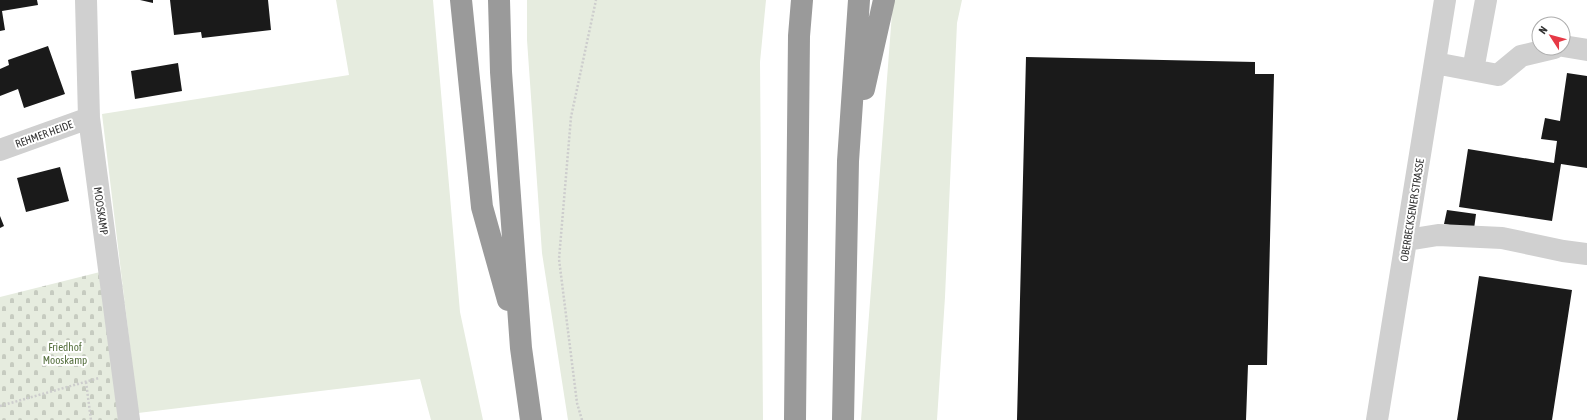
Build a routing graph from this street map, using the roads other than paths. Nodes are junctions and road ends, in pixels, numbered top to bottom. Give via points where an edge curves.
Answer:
1 (86, 0) edge
2 (461, 0) edge
3 (499, 0) edge
4 (802, 0) edge
5 (859, 0) edge
6 (884, 0) edge
7 (1445, 0) edge
8 (1486, 0) edge
9 (1571, 47) edge
10 (1587, 50) edge
11 (1531, 54) edge
12 (1435, 64) junction
13 (1473, 70) junction
14 (88, 118) junction
15 (0, 150) edge
16 (848, 160) junction
17 (1407, 240) junction
18 (1587, 254) edge
19 (521, 348) junction
20 (129, 420) edge
21 (531, 420) edge
22 (796, 420) edge
23 (843, 420) edge
24 (1377, 420) edge

1 - 14 street, MOOSKAMP
2 - 19 highway via 482,207
3 - 19 highway via 501,72
4 - 22 highway via 799,36
5 - 16 highway
6 - 16 highway
7 - 12 street, OBERBECKSENER STRASSE
8 - 13 street
9 - 10 street
11 - 13 street via 1521,56 1498,75
12 - 13 street
12 - 17 street, OBERBECKSENER STRASSE
14 - 15 street, REHMER HEIDE
14 - 20 street, MOOSKAMP
16 - 23 highway
17 - 18 street via 1438,235 1502,238
17 - 24 street, OBERBECKSENER STRASSE
19 - 21 highway

